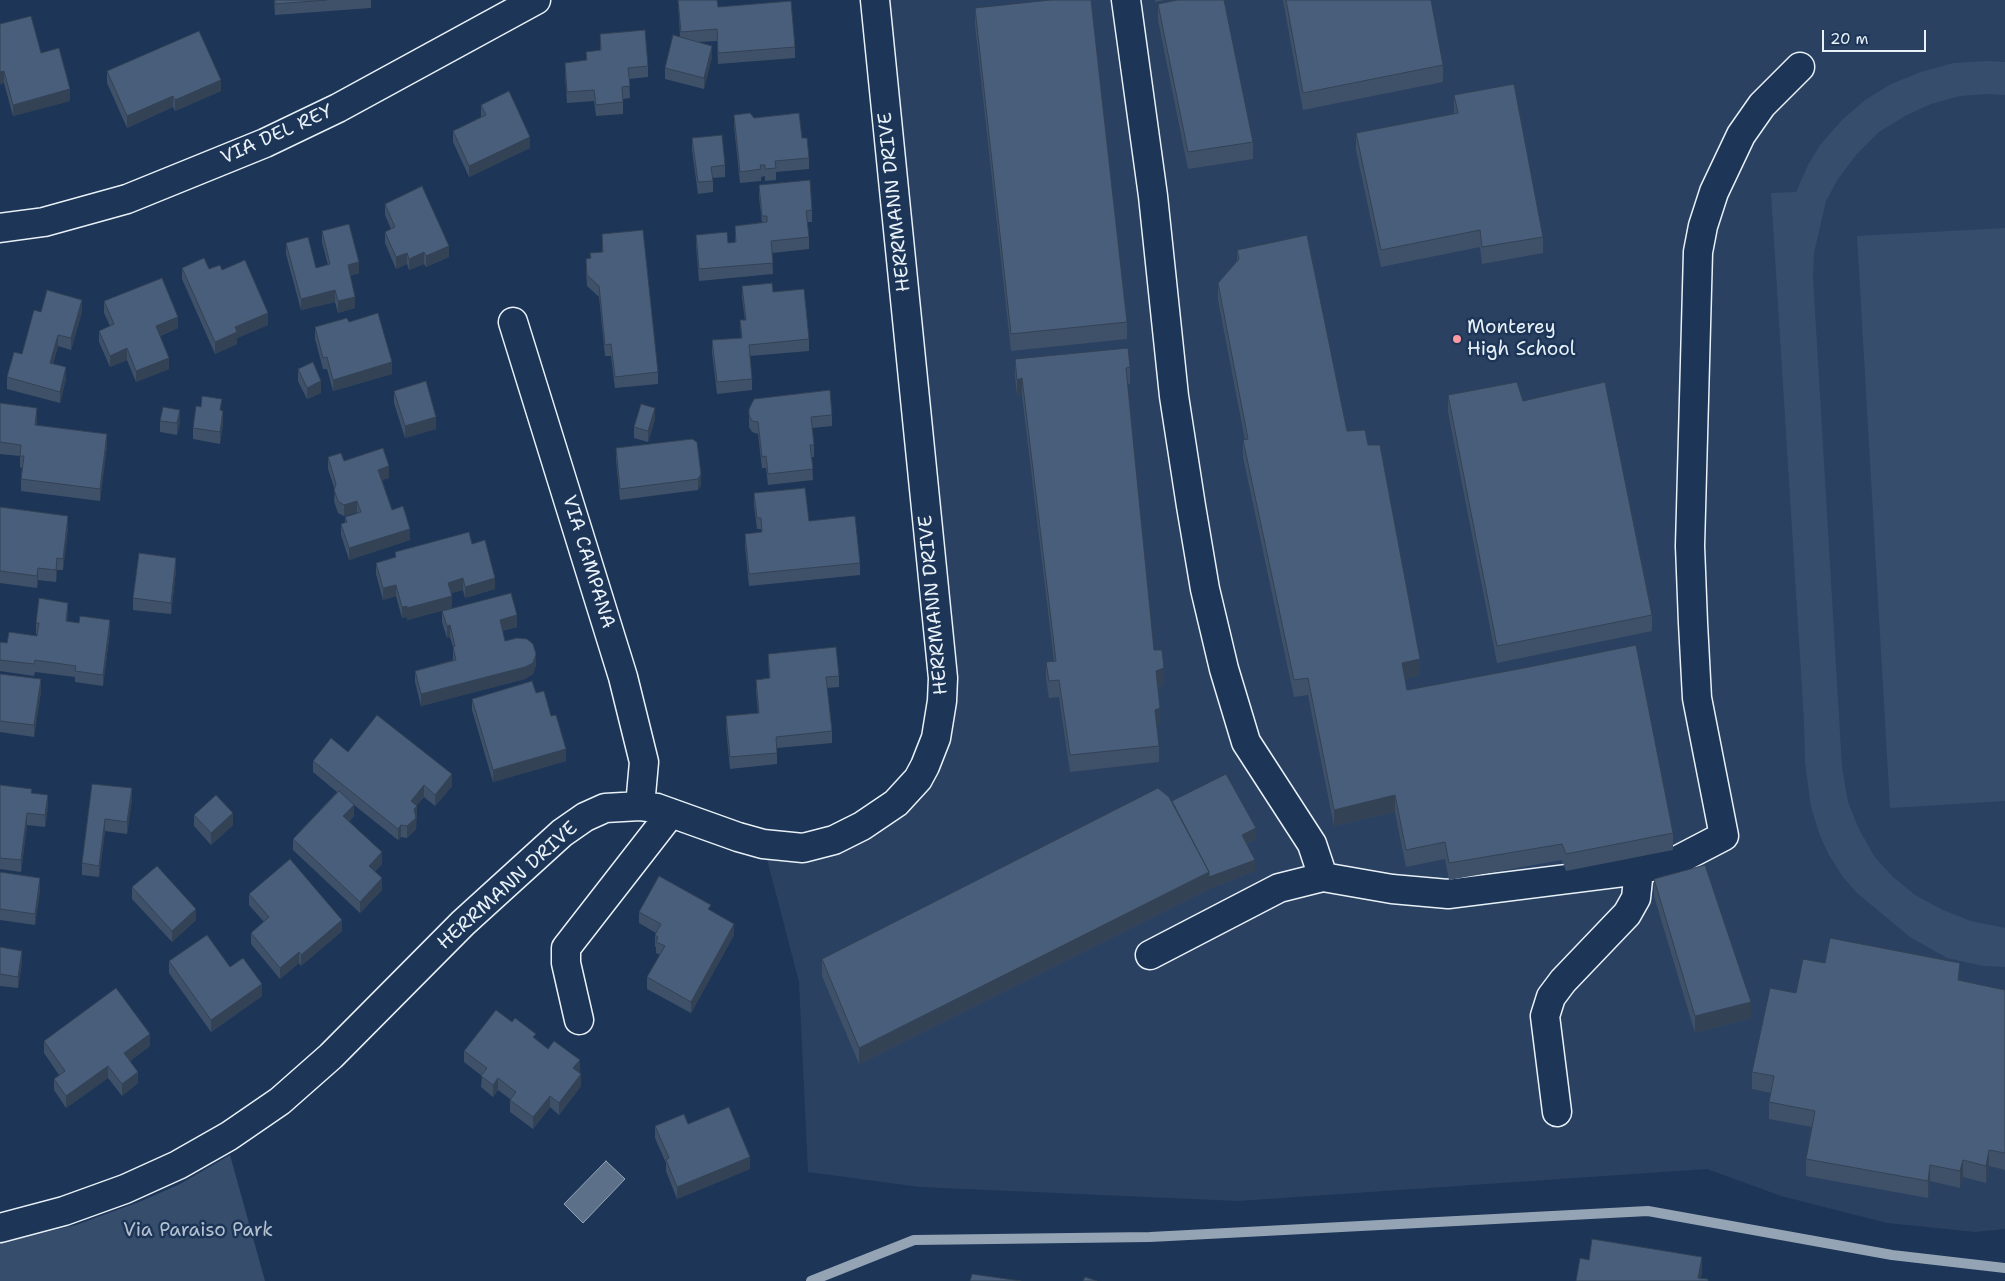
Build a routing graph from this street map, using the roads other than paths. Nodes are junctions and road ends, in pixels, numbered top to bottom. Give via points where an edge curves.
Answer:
1 (536, 0) edge
2 (875, 0) edge
3 (1126, 0) edge
4 (1800, 66) dead end
5 (0, 228) edge
6 (514, 322) dead end
7 (640, 806) junction
8 (671, 813) junction
9 (1639, 870) junction
10 (1323, 877) junction
11 (1150, 955) dead end
12 (578, 1020) dead end
13 (1557, 1112) dead end
14 (0, 1228) edge

1 - 5 street, VIA DEL REY via 338,108 265,143 127,199 44,222
2 - 8 street, HERRMANN DRIVE via 943,678 936,738 918,779 896,803 862,826 817,845 803,848 763,844
3 - 10 street via 1153,196 1174,396 1205,589 1246,742 1312,844
4 - 9 street via 1762,105 1741,134 1714,192 1698,252 1690,546 1693,623 1697,698 1724,836 1676,861
6 - 7 street, VIA CAMPANA via 623,677 644,762
7 - 8 street, HERRMANN DRIVE
7 - 14 street, HERRMANN DRIVE via 605,808 562,833 463,922 331,1056 280,1101 228,1136 178,1165 125,1189 64,1211
8 - 12 street via 566,948
9 - 10 street via 1448,894
9 - 13 street via 1636,898 1627,914 1551,997 1545,1016
10 - 11 street via 1278,888

